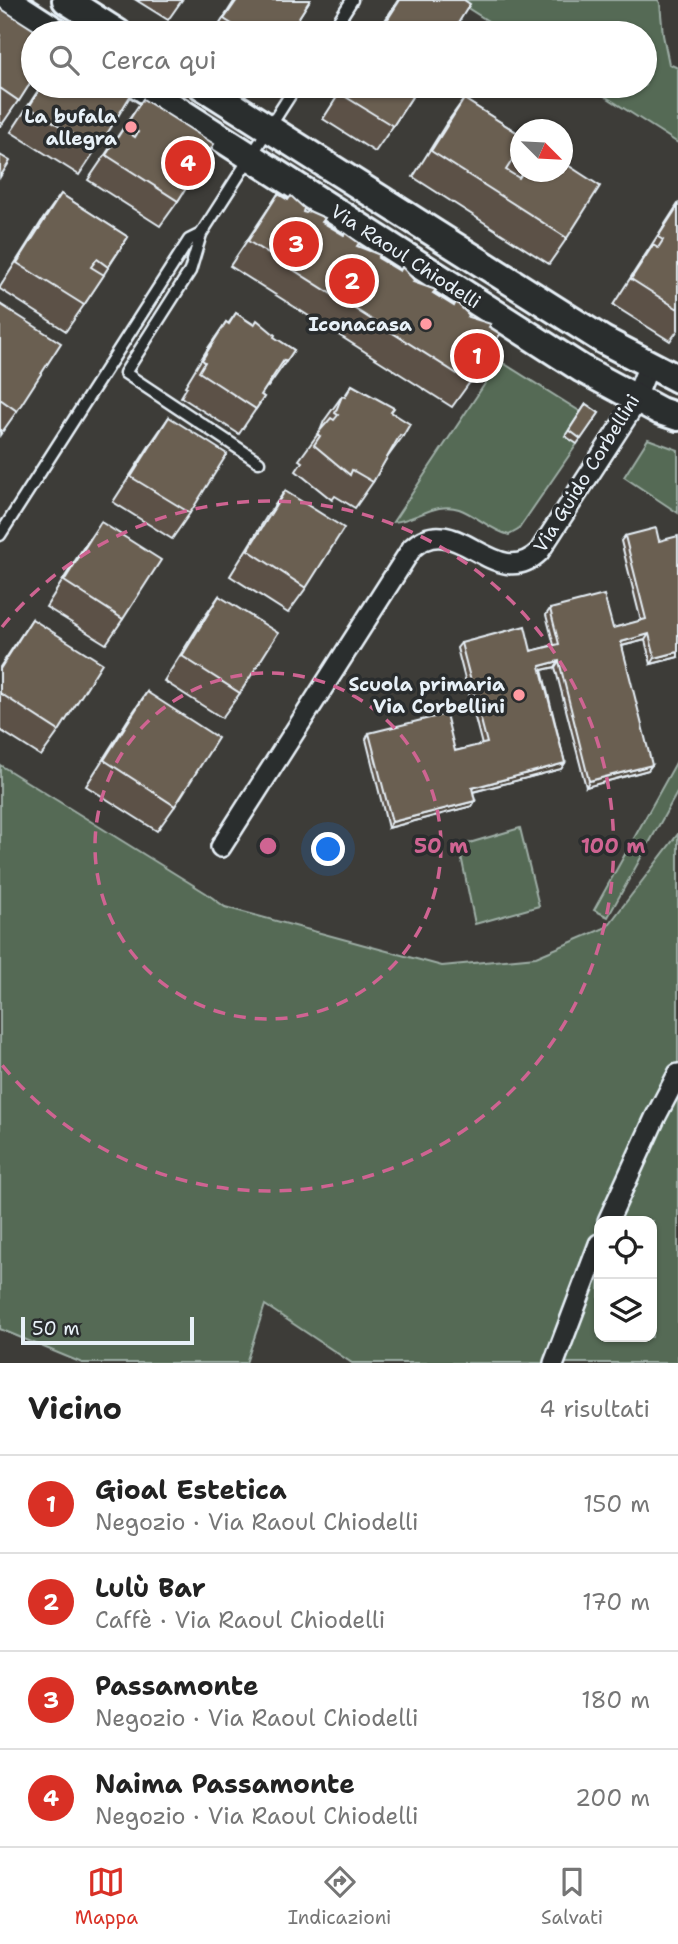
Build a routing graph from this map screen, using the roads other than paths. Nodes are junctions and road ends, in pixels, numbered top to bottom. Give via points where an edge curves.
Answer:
1 (6, 0) edge
2 (66, 0) edge
3 (352, 0) edge
4 (39, 21) edge
5 (99, 21) edge
6 (339, 21) edge
7 (159, 98) edge
8 (221, 98) edge
9 (289, 98) edge
10 (270, 128) junction
11 (250, 157) junction
12 (201, 234) junction
13 (649, 365) junction
14 (678, 379) edge
15 (636, 398) junction
16 (678, 417) edge
17 (259, 461) dead end
18 (0, 535) edge
19 (221, 847) dead end
20 (678, 1074) edge
21 (610, 1216) edge
22 (594, 1257) edge
23 (554, 1363) edge

1 - 4 main road
2 - 5 main road
3 - 6 lane
7 - 11 main road, Via Raoul Chiodelli
8 - 10 main road, Via Raoul Chiodelli
9 - 10 lane
10 - 11 lane
10 - 13 main road, Via Raoul Chiodelli
11 - 12 lane
11 - 15 main road, Via Raoul Chiodelli via 582,369
12 - 17 lane via 190,271 125,373
12 - 18 lane via 189,240
13 - 14 main road, Via Raoul Chiodelli
13 - 15 street, Via Guido Corbellini
15 - 16 main road, Via Raoul Chiodelli
15 - 19 street, Via Guido Corbellini via 532,558 514,565 503,563 450,538 434,536 412,548
20 - 21 street
22 - 23 street

